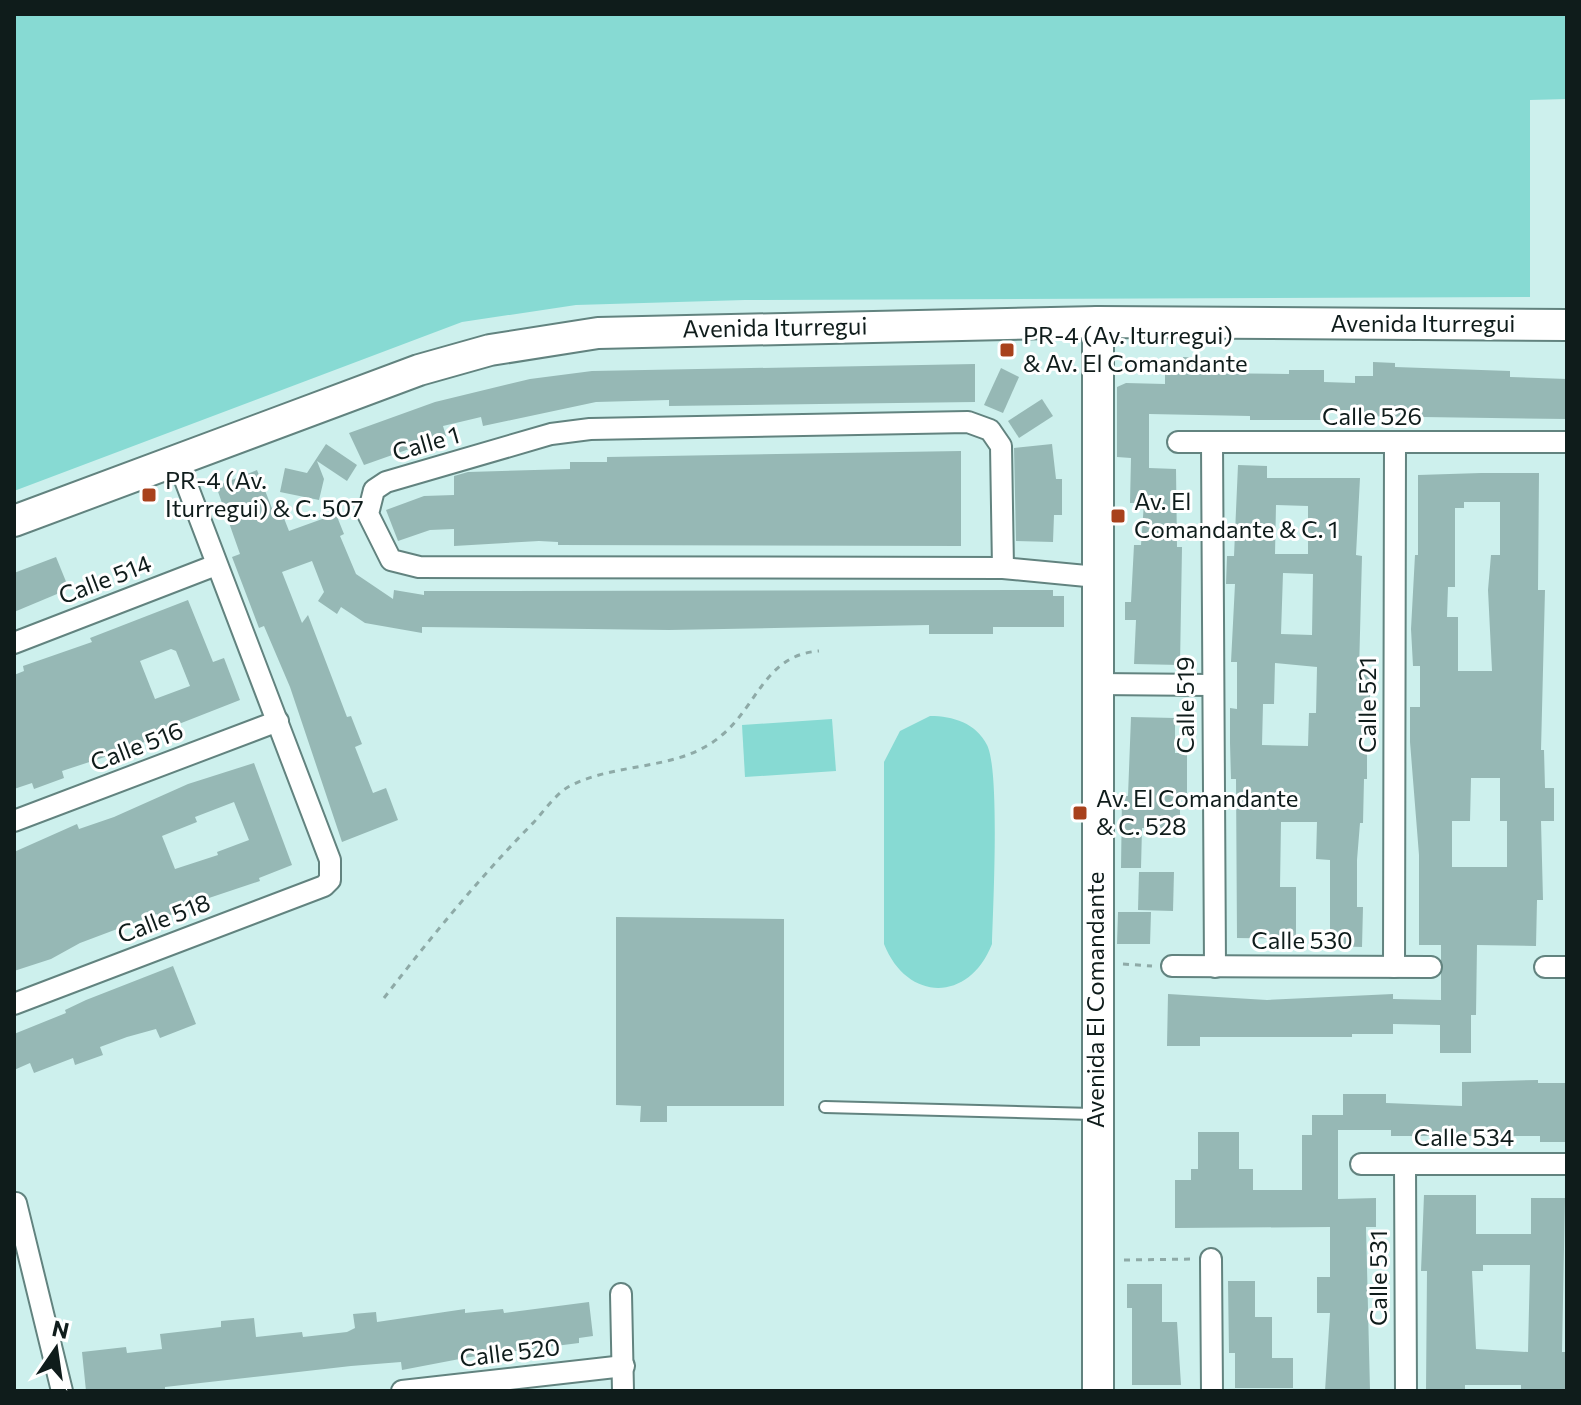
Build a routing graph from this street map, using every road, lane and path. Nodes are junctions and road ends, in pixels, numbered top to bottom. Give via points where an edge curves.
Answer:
1 (1098, 322) junction
2 (1567, 325) edge
3 (1178, 442) dead end
4 (1395, 442) junction
5 (1567, 442) edge
6 (1212, 443) junction
7 (177, 459) junction
8 (14, 521) edge
9 (216, 565) junction
10 (1003, 568) junction
11 (1097, 577) junction
12 (14, 643) edge
13 (819, 651) dead end
14 (1096, 684) junction
15 (1211, 685) junction
16 (278, 721) junction
17 (14, 821) edge
18 (1095, 963) junction
19 (1172, 966) joint
20 (1215, 967) junction
21 (1394, 967) junction
22 (1431, 967) dead end
23 (1545, 967) dead end
24 (1567, 967) edge
25 (384, 998) dead end
26 (14, 1004) edge
27 (825, 1107) dead end
28 (1095, 1114) junction
29 (1361, 1164) dead end
30 (1405, 1164) junction
31 (1567, 1164) edge
32 (16, 1203) dead end
33 (1211, 1259) joint
34 (1096, 1260) junction
35 (621, 1294) dead end
36 (624, 1366) junction
37 (62, 1391) edge
38 (402, 1391) edge
39 (623, 1391) edge
40 (1098, 1391) edge
41 (1212, 1391) edge
42 (1406, 1391) edge

1 - 2 street, Avenida Iturregui
1 - 7 street, Avenida Iturregui via 565,337 419,370
1 - 11 street, Avenida El Comandante
3 - 6 street, Calle 526
4 - 5 street, Calle 526
4 - 6 street, Calle 526
4 - 21 street, Calle 521
6 - 15 street, Calle 519
7 - 8 street, Avenida Iturregui
7 - 9 street
9 - 12 street, Calle 514
9 - 16 street
10 - 10 street, Calle 1 via 419,567 386,555 368,503 386,482 551,434 968,422 990,430 1001,446
10 - 11 street, Calle 1
11 - 14 street, Avenida El Comandante
13 - 25 path via 798,652 781,665 722,736 695,753 611,771 566,788 429,938
14 - 15 street
14 - 18 street, Avenida El Comandante
15 - 20 street, Calle 519
16 - 17 street, Calle 516
16 - 26 street, Calle 518 via 330,860 330,880
18 - 19 path
18 - 28 street, Avenida El Comandante
19 - 20 street, Calle 530
20 - 21 street, Calle 530
21 - 22 street, Calle 530
23 - 24 street
27 - 28 lane
28 - 34 street, Avenida El Comandante
29 - 30 street, Calle 534
30 - 31 street, Calle 534
30 - 42 street, Calle 531
32 - 37 street
33 - 34 path
33 - 41 street
34 - 40 street, Avenida El Comandante
35 - 36 street
36 - 38 street, Calle 520
36 - 39 street

